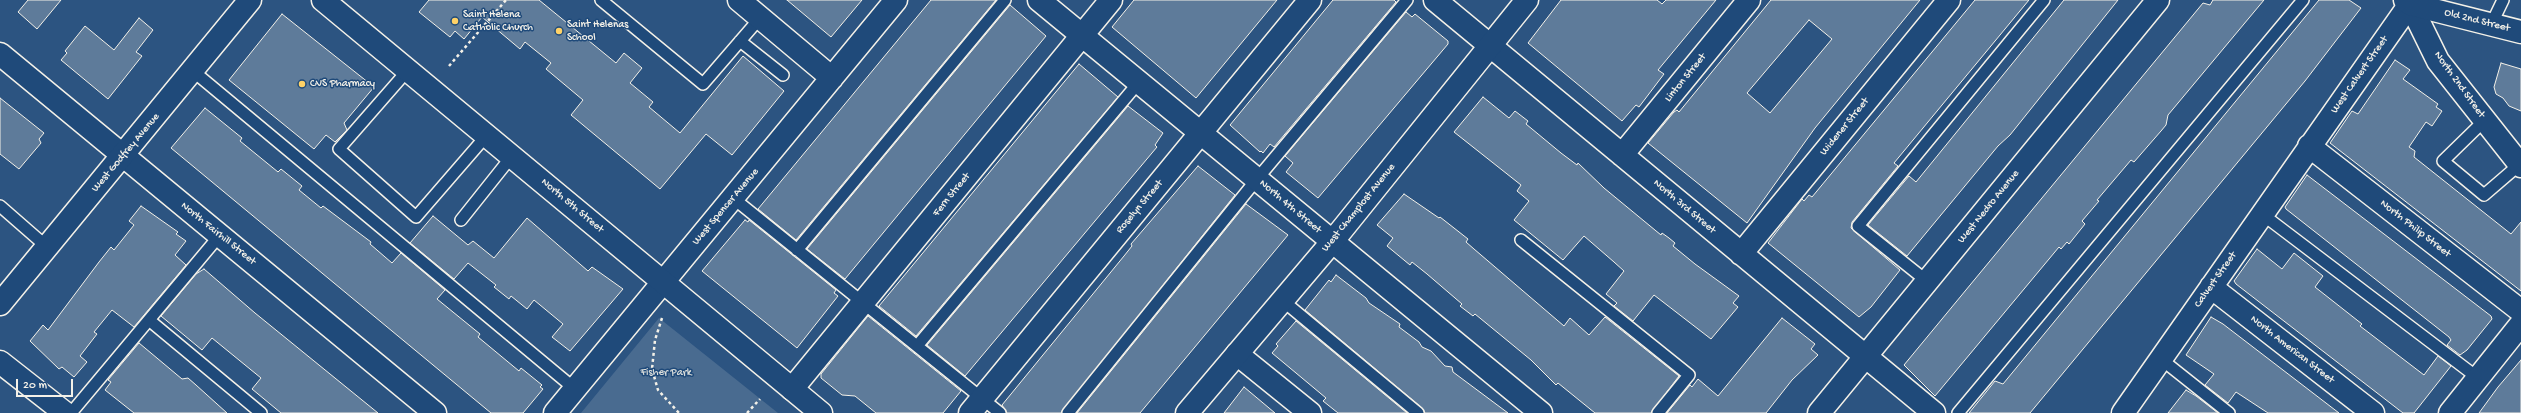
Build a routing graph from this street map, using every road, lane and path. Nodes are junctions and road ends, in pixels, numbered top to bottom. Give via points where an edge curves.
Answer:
1 (250, 0) edge
2 (323, 0) edge
3 (506, 0) edge
4 (601, 0) edge
5 (739, 0) edge
6 (1004, 0) edge
7 (1039, 0) edge
8 (1111, 0) edge
9 (1310, 0) edge
10 (1407, 0) edge
11 (1435, 0) edge
12 (1527, 0) edge
13 (1749, 0) edge
14 (1949, 0) edge
15 (2044, 0) edge
16 (2158, 0) edge
17 (2304, 0) edge
18 (2503, 0) edge
19 (890, 2) edge
20 (2408, 2) edge
21 (760, 18) junction
22 (2491, 24) junction
23 (2521, 32) edge
24 (1082, 35) junction
25 (740, 41) junction
26 (1490, 46) junction
27 (0, 54) edge
28 (449, 66) dead end
29 (408, 70) junction
30 (193, 71) junction
31 (783, 75) dead end
32 (832, 78) junction
33 (1139, 82) junction
34 (2485, 120) junction
35 (1201, 133) junction
36 (487, 135) junction
37 (2309, 146) junction
38 (1622, 155) junction
39 (123, 156) junction
40 (512, 156) junction
41 (2520, 165) edge
42 (1257, 179) junction
43 (733, 198) junction
44 (0, 206) edge
45 (2262, 214) junction
46 (461, 220) dead end
47 (220, 235) junction
48 (1521, 240) dead end
49 (1332, 242) junction
50 (47, 247) junction
51 (797, 250) junction
52 (1741, 254) junction
53 (664, 282) junction
54 (1928, 282) junction
55 (2211, 287) junction
56 (1282, 300) junction
57 (863, 303) junction
58 (0, 304) edge
59 (2521, 312) edge
60 (662, 318) dead end
61 (149, 320) junction
62 (2521, 324) edge
63 (918, 346) junction
64 (1238, 354) junction
65 (1866, 356) junction
66 (2161, 359) junction
67 (0, 362) edge
68 (2478, 378) junction
69 (575, 389) junction
70 (792, 389) junction
71 (760, 399) dead end
72 (976, 406) edge
73 (1191, 412) edge
74 (65, 413) edge
75 (71, 413) edge
76 (261, 413) edge
77 (435, 413) edge
78 (555, 413) edge
79 (679, 413) edge
80 (748, 413) edge
81 (820, 413) edge
82 (1000, 413) edge
83 (1068, 413) edge
84 (1310, 413) edge
85 (1418, 413) edge
86 (1541, 413) edge
87 (1658, 413) edge
88 (1819, 413) edge
89 (1934, 413) edge
90 (1958, 413) edge
91 (2123, 413) edge
92 (2229, 413) edge
93 (2373, 413) edge
94 (2450, 413) edge

1 - 30 street, West Godfrey Avenue
2 - 29 street, North 5th Street
3 - 28 path
4 - 25 lane via 703,84
5 - 21 street
6 - 51 lane
7 - 24 street, North 4th Street
8 - 24 street, Fern Street
9 - 35 street, Roselyn Street
10 - 42 lane
11 - 26 street, North 3rd Street
12 - 26 street, West Champlost Avenue
13 - 38 street, Linton Street
14 - 52 street, Widener Street
15 - 54 lane via 1858,226
16 - 54 street, West Nedro Avenue
17 - 90 lane
18 - 22 lane
19 - 32 street, West Spencer Avenue
20 - 22 street, Old 2nd Street
20 - 34 street, North 2nd Street via 2438,61
20 - 37 street, West Calvert Street
21 - 25 lane
21 - 32 street
22 - 23 street, Old 2nd Street
24 - 33 street, North 4th Street
24 - 57 street, Fern Street
25 - 31 lane
26 - 38 street, North 3rd Street
26 - 49 street, West Champlost Avenue
27 - 39 street, North Fairhill Street
29 - 36 street, North 5th Street
29 - 36 lane via 339,149 416,216
30 - 39 street, West Godfrey Avenue
30 - 69 lane
32 - 43 street, West Spencer Avenue
33 - 35 street, North 4th Street
33 - 63 lane
34 - 41 street, North 2nd Street
34 - 41 lane via 2444,161 2484,195
35 - 42 street, North 4th Street
35 - 72 street, Roselyn Street
36 - 40 street, North 5th Street
37 - 45 street, Calvert Street
37 - 59 street, North Philip Street
38 - 52 street, North 3rd Street
39 - 47 street, North Fairhill Street
39 - 50 street, West Godfrey Avenue
40 - 46 lane
40 - 53 street, North 5th Street
42 - 49 street, North 4th Street
42 - 83 lane
43 - 51 lane
43 - 53 street, West Spencer Avenue
44 - 50 lane
45 - 55 street, Calvert Street
45 - 68 lane
47 - 61 lane
47 - 77 street, North Fairhill Street
48 - 87 lane via 1689,375
49 - 56 street, West Champlost Avenue
49 - 86 street, North 4th Street
50 - 58 street, West Godfrey Avenue
51 - 57 lane
52 - 65 street, North 3rd Street
53 - 69 street, West Spencer Avenue
53 - 70 street, North 5th Street
54 - 65 street, West Nedro Avenue
55 - 66 street, Calvert Street
55 - 93 street, North American Street
56 - 64 street, West Champlost Avenue
56 - 85 lane
57 - 63 lane
57 - 70 street, Fern Street
60 - 79 path via 655,340 652,369 658,390
61 - 75 lane
61 - 76 lane
62 - 68 street
63 - 72 lane
64 - 73 street, West Champlost Avenue
64 - 84 street
65 - 88 street, West Nedro Avenue
65 - 89 street, North 3rd Street
66 - 91 street, Calvert Street
66 - 92 lane
67 - 74 street
68 - 94 street
69 - 78 street, West Spencer Avenue
70 - 81 street, North 5th Street
71 - 80 path
72 - 82 lane

